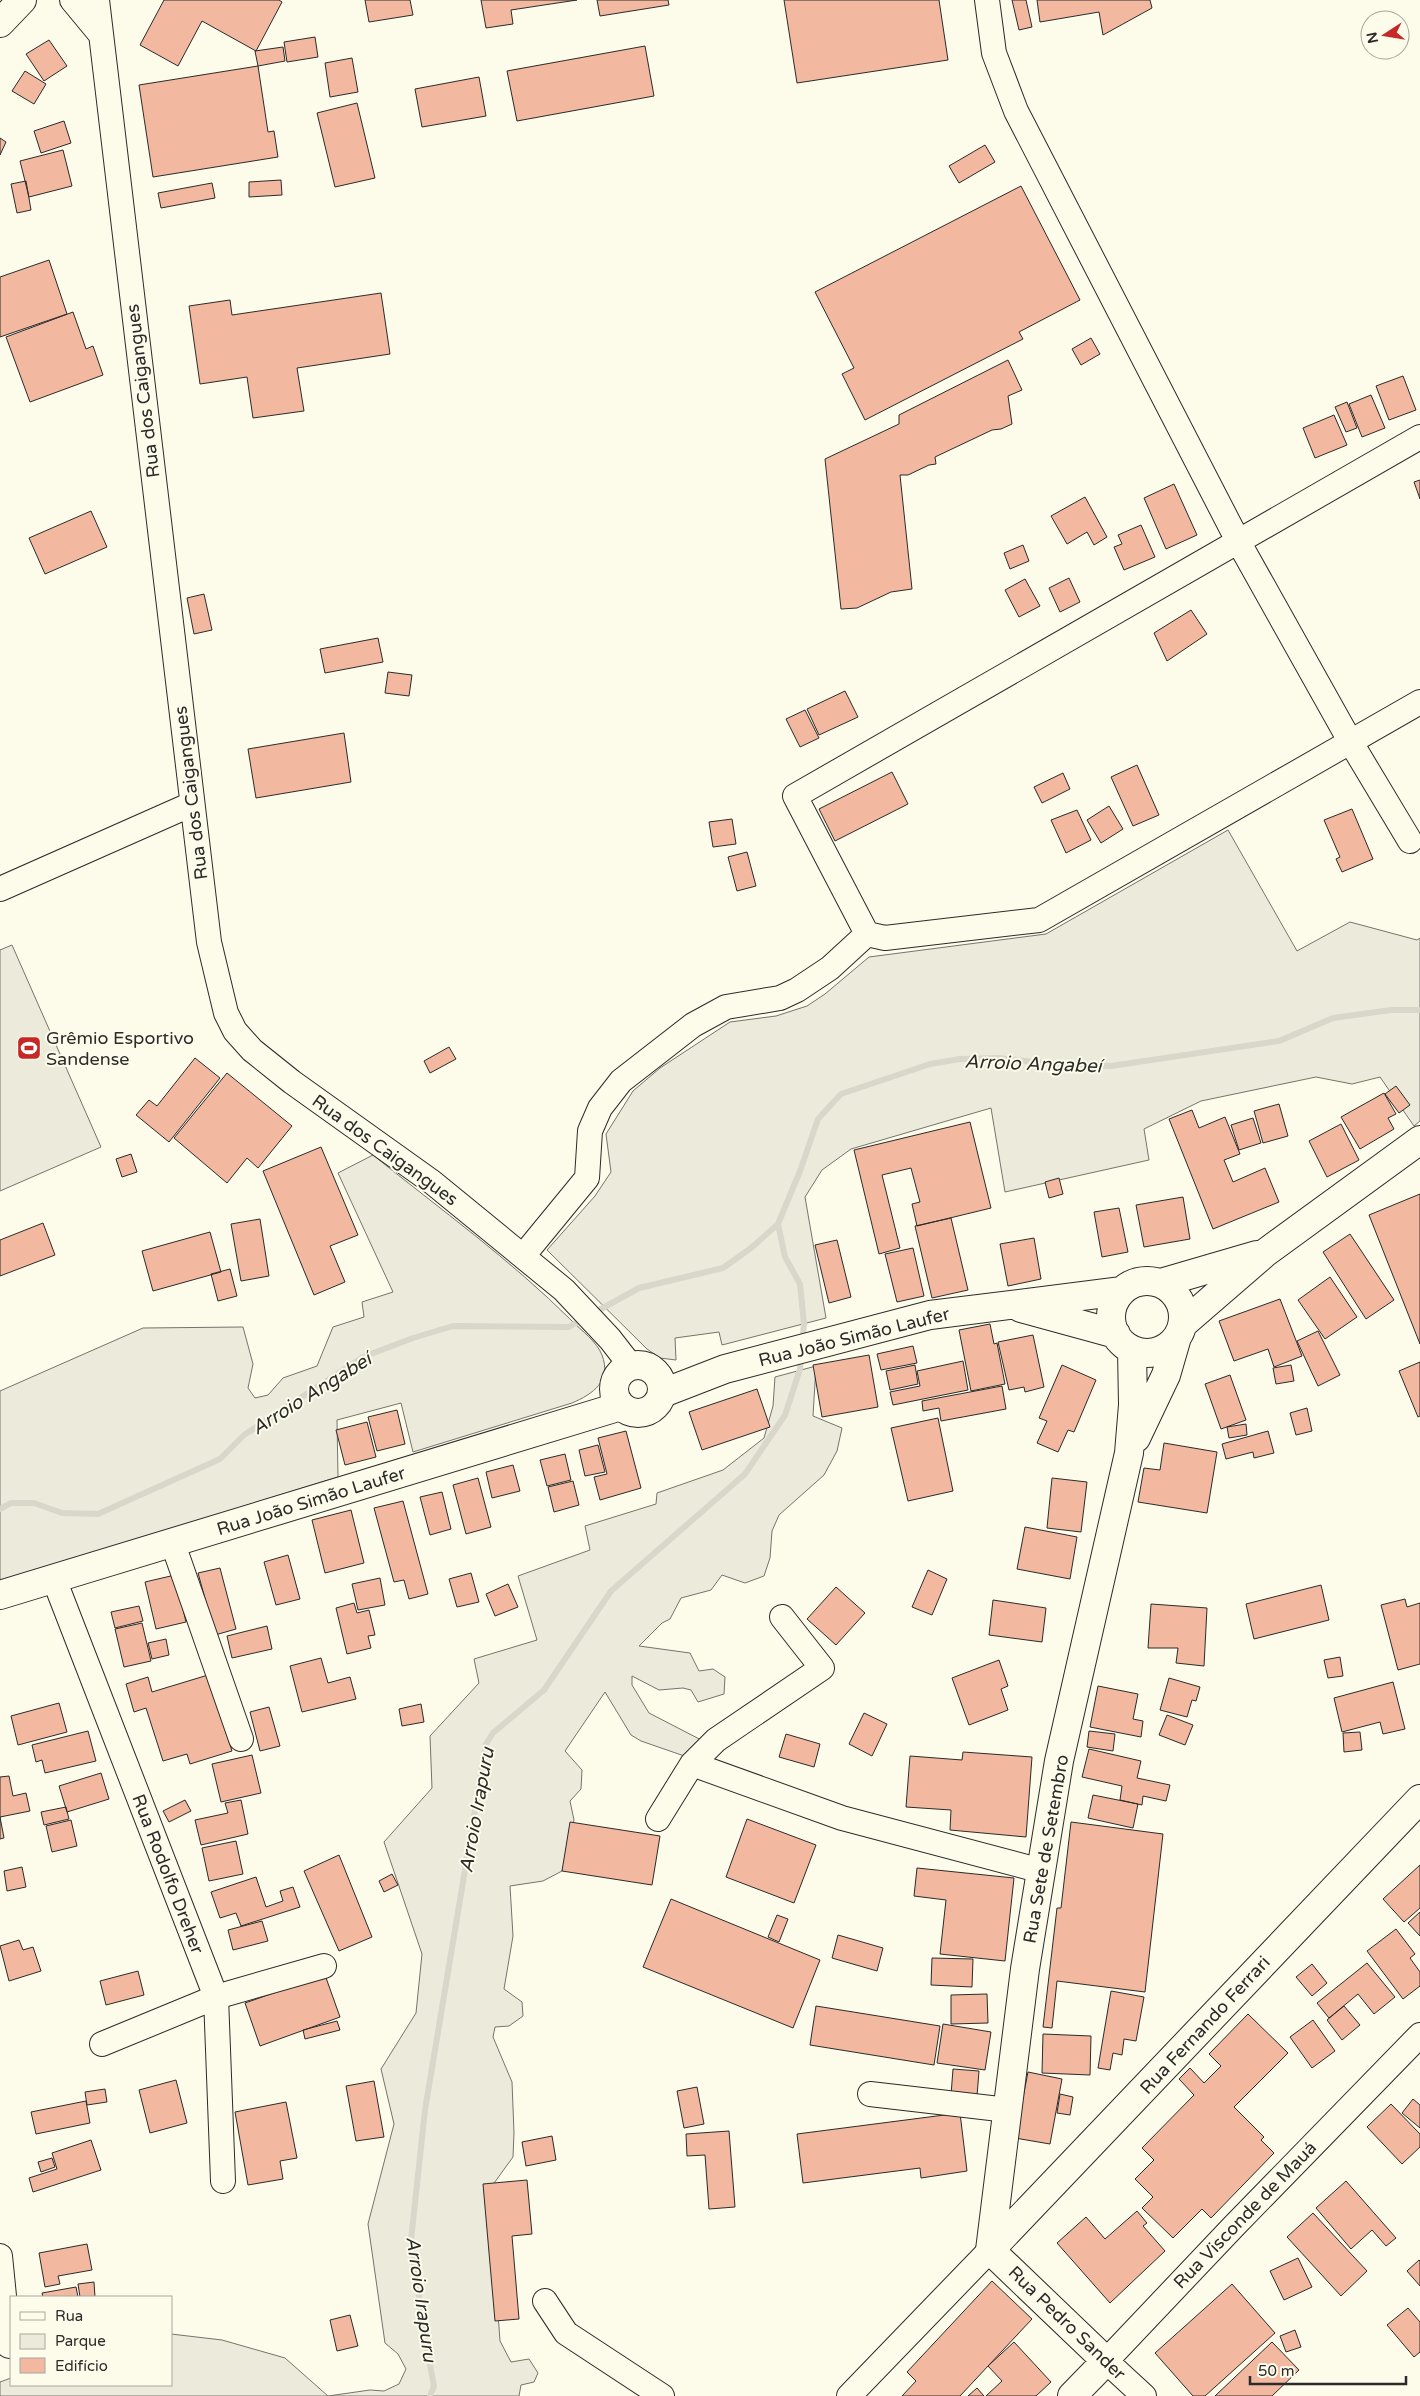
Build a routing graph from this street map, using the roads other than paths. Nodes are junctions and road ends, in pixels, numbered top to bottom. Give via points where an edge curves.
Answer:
1 (22, 0) edge
2 (72, 0) edge
3 (97, 0) edge
4 (988, 0) edge
5 (0, 23) edge
6 (101, 35) junction
7 (1420, 437) edge
8 (1238, 541) junction
9 (1420, 702) edge
10 (1350, 741) junction
11 (192, 804) junction
12 (1410, 841) dead end
13 (0, 889) edge
14 (867, 934) junction
15 (1420, 1140) edge
16 (1265, 1253) junction
17 (523, 1256) junction
18 (1160, 1283) junction
19 (1122, 1290) junction
20 (1013, 1305) junction
21 (1180, 1331) junction
22 (1124, 1342) junction
23 (631, 1366) junction
24 (660, 1383) junction
25 (621, 1406) junction
26 (1130, 1453) junction
27 (173, 1544) junction
28 (54, 1579) junction
29 (0, 1595) edge
30 (782, 1617) dead end
31 (241, 1739) dead end
32 (699, 1766) junction
33 (1420, 1799) edge
34 (658, 1818) dead end
35 (1042, 1871) junction
36 (324, 1966) dead end
37 (216, 1997) junction
38 (1420, 2035) edge
39 (102, 2044) dead end
40 (870, 2094) dead end
41 (1008, 2110) junction
42 (223, 2181) dead end
43 (990, 2250) junction
44 (0, 2256) edge
45 (545, 2301) dead end
46 (9, 2346) dead end
47 (1106, 2362) junction
48 (662, 2396) edge
49 (849, 2396) edge
50 (1072, 2396) edge
51 (1144, 2396) edge

1 - 5 main road
2 - 6 street
3 - 6 street, Rua dos Caigangues
4 - 8 street via 994,53 1016,110
6 - 11 street, Rua dos Caigangues
7 - 8 street
8 - 10 street
8 - 14 street via 795,796
9 - 10 street
10 - 12 street
10 - 14 street via 1039,920 885,938
11 - 13 street
11 - 17 street, Rua dos Caigangues via 209,942 219,991 234,1031 292,1082 432,1182
14 - 17 street via 830,968 798,990 780,998 726,1007 693,1025 621,1081 600,1108 590,1131 587,1178
15 - 16 main road
16 - 18 main road
16 - 21 main road
17 - 23 street, Rua dos Caigangues via 564,1290
18 - 19 main road via 1140,1281
18 - 21 main road via 1179,1299 1183,1312
19 - 20 main road, Rua João Simão Laufer
19 - 22 main road via 1115,1300 1112,1323
20 - 22 main road, Rua João Simão Laufer
20 - 24 main road, Rua João Simão Laufer via 930,1315
21 - 22 main road via 1168,1347 1160,1350 1143,1353
21 - 26 main road, Rua Sete de Setembro via 1160,1388
22 - 26 main road, Rua Sete de Setembro via 1133,1406
23 - 24 main road via 650,1367
23 - 25 main road via 622,1370 616,1379 614,1388
24 - 25 main road via 659,1402 646,1412 630,1412
25 - 27 main road, Rua João Simão Laufer
26 - 35 main road, Rua Sete de Setembro via 1060,1761
27 - 28 main road, Rua João Simão Laufer
27 - 31 street
28 - 29 main road, Rua João Simão Laufer
28 - 37 street, Rua Rodolfo Dreher
30 - 32 street via 822,1668 716,1740
32 - 34 street
32 - 35 street via 842,1818
33 - 43 main road, Rua Fernando Ferrari
35 - 41 main road, Rua Sete de Setembro
36 - 37 street
37 - 39 street
37 - 42 street, Rua Rodolfo Dreher
38 - 47 street, Rua Visconde de Mauá
40 - 41 street
41 - 43 main road, Rua Sete de Setembro
43 - 47 main road, Rua Pedro Sander
43 - 49 street
44 - 46 street
45 - 48 street via 566,2333
47 - 50 main road, Rua Visconde de Mauá
47 - 51 street, Rua Pedro Sander

